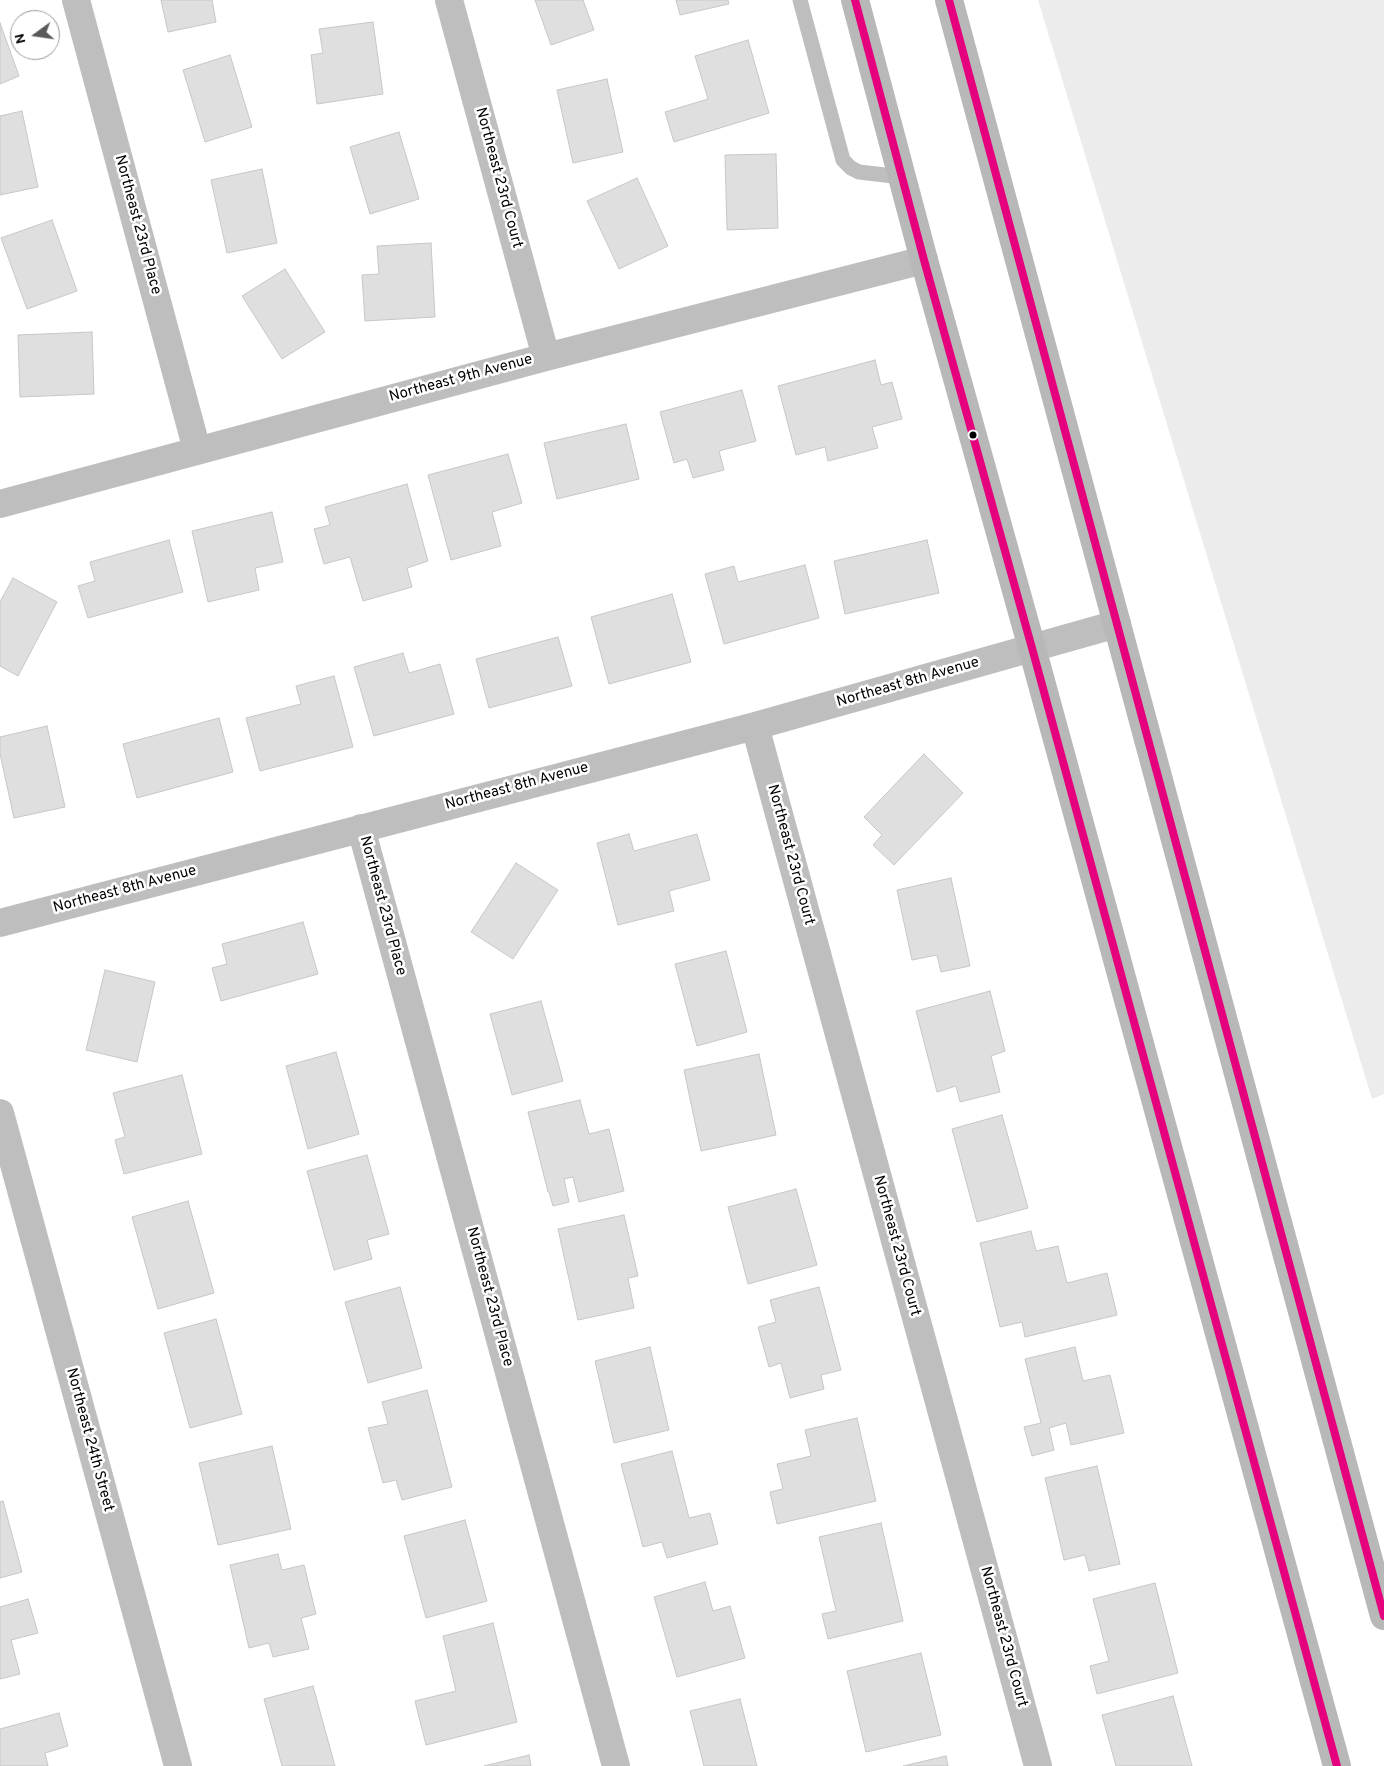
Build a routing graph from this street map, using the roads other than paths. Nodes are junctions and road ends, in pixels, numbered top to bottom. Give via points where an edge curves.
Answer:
1 (76, 0) edge
2 (449, 0) edge
3 (800, 0) edge
4 (855, 0) edge
5 (949, 0) edge
6 (902, 177) junction
7 (924, 260) junction
8 (546, 357) junction
9 (197, 450) junction
10 (0, 504) edge
11 (1117, 624) junction
12 (1032, 648) junction
13 (754, 726) junction
14 (361, 828) junction
15 (0, 923) edge
16 (0, 1114) edge
17 (1384, 1616) edge
18 (178, 1766) edge
19 (616, 1766) edge
20 (1038, 1766) edge
21 (1337, 1766) edge

1 - 9 street, Northeast 23rd Place
2 - 8 street, Northeast 23rd Court
3 - 6 lane via 843,160 859,172
4 - 6 main road
5 - 11 main road
6 - 7 main road
7 - 8 street, Northeast 9th Avenue
7 - 12 main road
8 - 9 street, Northeast 9th Avenue
9 - 10 street, Northeast 9th Avenue
11 - 12 street, Northeast 8th Avenue
11 - 17 main road
12 - 13 street, Northeast 8th Avenue
12 - 21 main road
13 - 14 street, Northeast 8th Avenue
13 - 20 street, Northeast 23rd Court
14 - 15 street, Northeast 8th Avenue
14 - 19 street, Northeast 23rd Place
16 - 18 street, Northeast 24th Street

